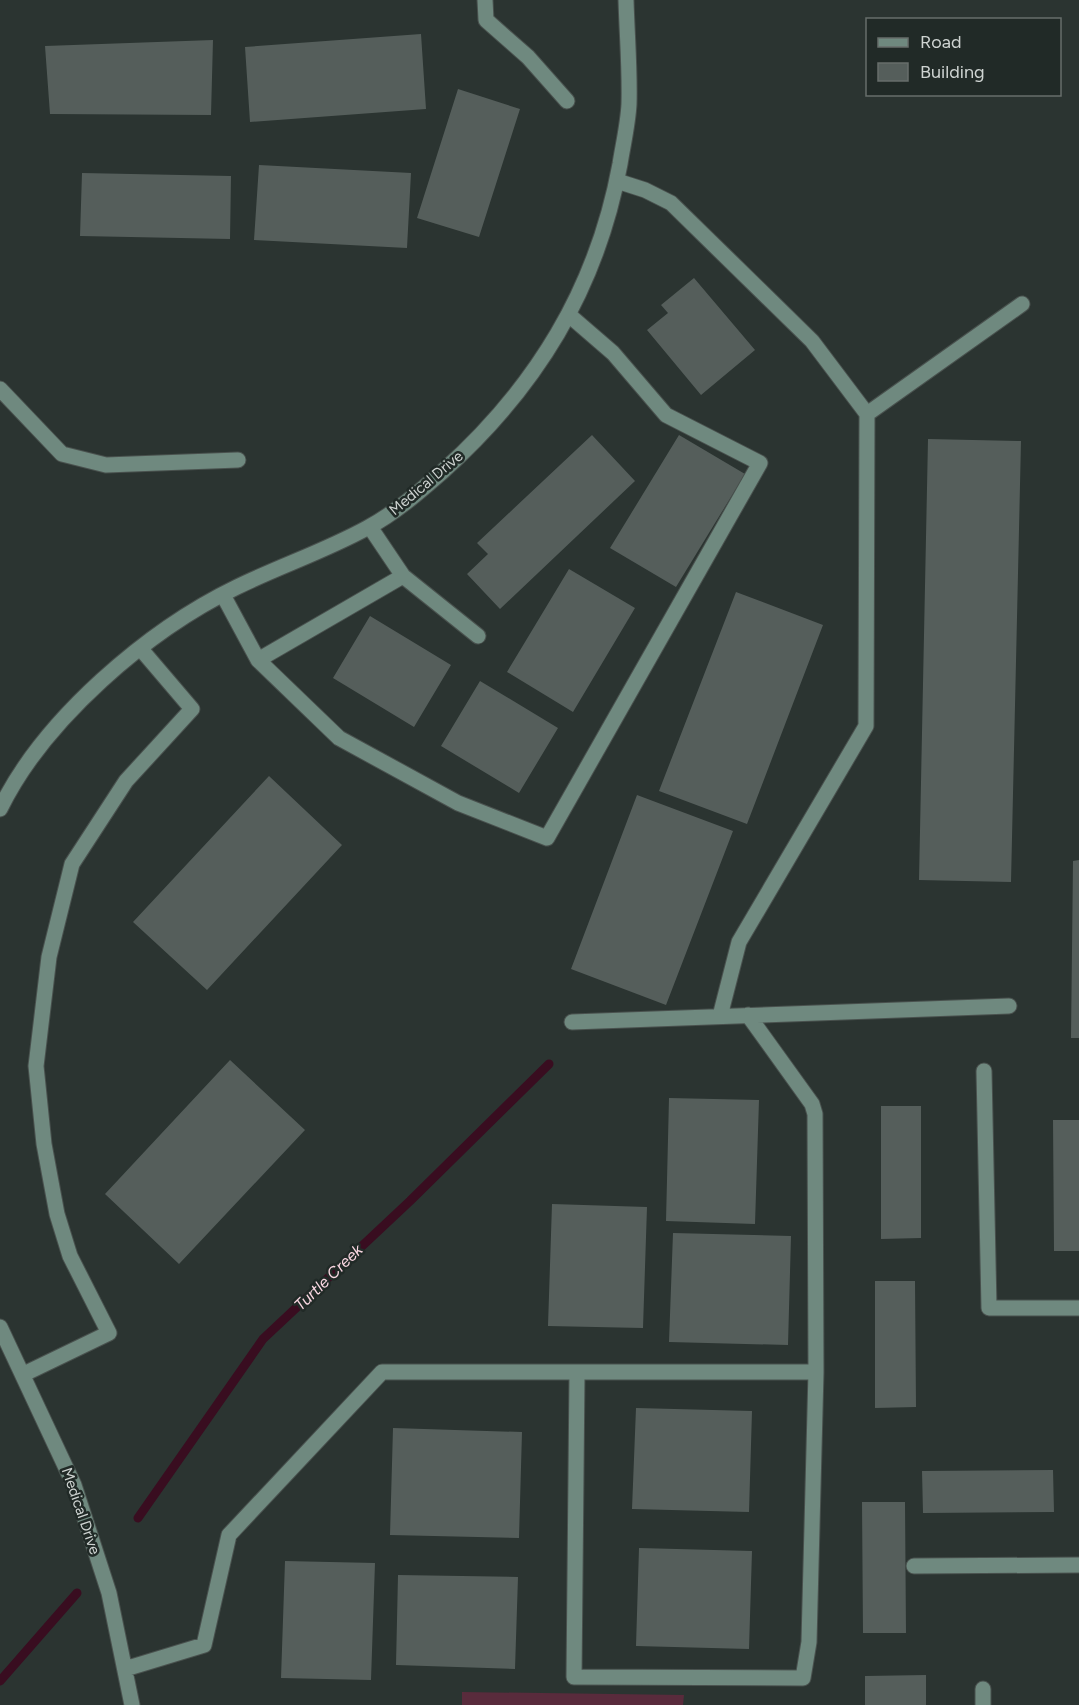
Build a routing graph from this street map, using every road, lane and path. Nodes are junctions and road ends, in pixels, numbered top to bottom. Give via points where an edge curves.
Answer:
1 (485, 0) edge
2 (626, 0) edge
3 (567, 101) dead end
4 (617, 181) junction
5 (1022, 304) dead end
6 (569, 315) junction
7 (0, 389) edge
8 (867, 414) junction
9 (238, 460) dead end
10 (370, 526) junction
11 (403, 576) junction
12 (223, 595) junction
13 (478, 636) dead end
14 (140, 648) junction
15 (258, 660) junction
16 (0, 809) edge
17 (1009, 1006) dead end
18 (748, 1015) junction
19 (720, 1016) junction
20 (572, 1022) dead end
21 (984, 1071) dead end
22 (1079, 1308) edge
23 (0, 1327) edge
24 (816, 1372) junction
25 (24, 1374) junction
26 (577, 1374) junction
27 (1079, 1565) edge
28 (914, 1566) dead end
29 (125, 1669) junction
30 (983, 1689) dead end
31 (132, 1705) edge
32 (983, 1705) edge

1 - 3 street via 486,20 528,57
2 - 4 street, Medical Drive via 629,106
4 - 6 street, Medical Drive via 596,256
4 - 8 street via 671,203 812,341
5 - 8 street
6 - 10 street, Medical Drive via 511,403 477,441 406,504
6 - 15 street via 613,353 666,415 760,463 547,838 458,803 339,738
7 - 9 street via 62,454 106,465
8 - 19 street via 866,726 739,942
10 - 11 street
10 - 12 street, Medical Drive
11 - 13 street
11 - 15 street
12 - 14 street, Medical Drive
12 - 15 street
14 - 16 street, Medical Drive via 68,715 35,754
14 - 25 street via 192,709 126,781 72,864 49,957 36,1066 44,1144 57,1214 70,1256 109,1333
17 - 18 street
18 - 19 street
18 - 24 street via 812,1104 815,1114
19 - 20 street
21 - 22 street via 989,1308
23 - 25 street, Medical Drive
24 - 26 street
24 - 26 street via 809,1642 803,1678 574,1677
25 - 29 street, Medical Drive via 74,1485 108,1593
26 - 29 street via 382,1372 229,1535 204,1645
27 - 28 street
29 - 31 street, Medical Drive
30 - 32 street

